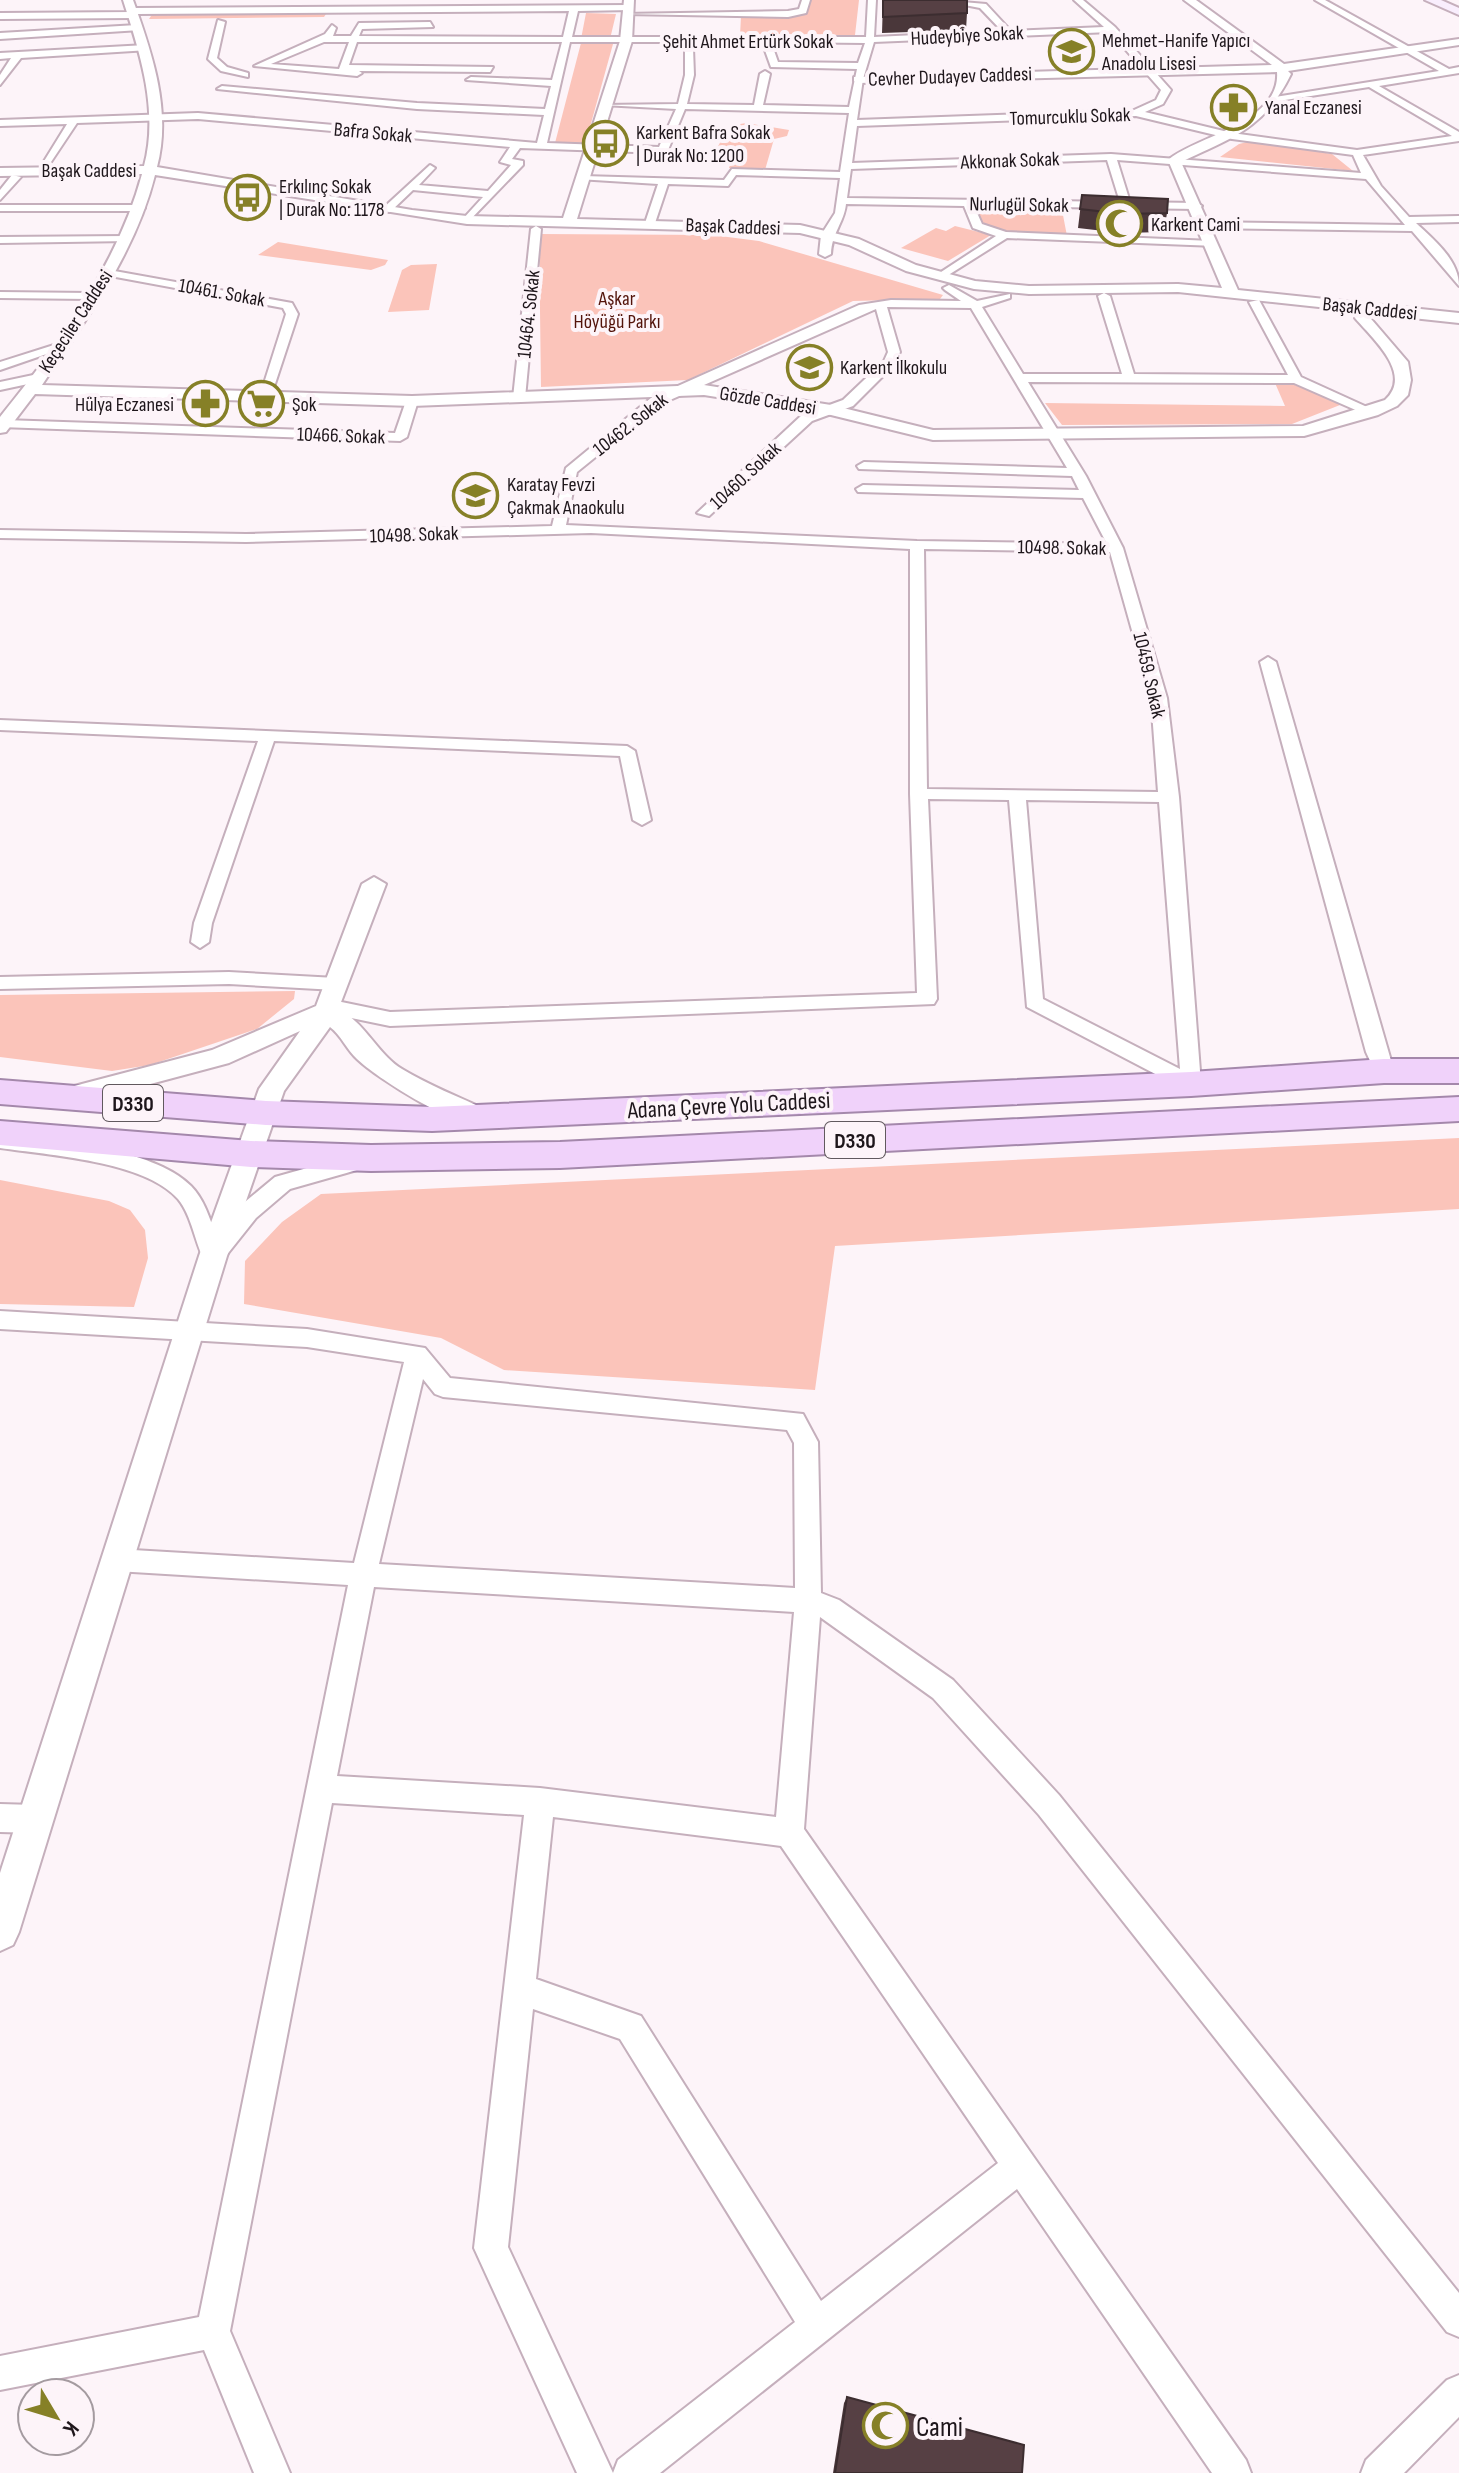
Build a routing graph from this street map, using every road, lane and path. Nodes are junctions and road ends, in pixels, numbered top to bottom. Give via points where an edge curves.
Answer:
1 (806, 0) edge
2 (872, 0) edge
3 (943, 0) edge
4 (1078, 0) edge
5 (1189, 0) edge
6 (1319, 0) edge
7 (1431, 0) edge
8 (1443, 0) edge
9 (477, 4) edge
10 (305, 5) edge
11 (374, 5) edge
12 (629, 7) edge
13 (574, 9) junction
14 (1459, 9) edge
15 (339, 14) junction
16 (0, 16) edge
17 (134, 16) edge
18 (510, 17) junction
19 (192, 22) dead end
20 (221, 22) junction
21 (150, 23) dead end
22 (444, 25) dead end
23 (1112, 29) junction
24 (1008, 33) junction
25 (0, 36) edge
26 (324, 39) junction
27 (501, 40) junction
28 (766, 40) junction
29 (870, 40) junction
30 (353, 41) junction
31 (567, 41) junction
32 (626, 41) junction
33 (1459, 42) edge
34 (146, 48) junction
35 (689, 48) dead end
36 (1408, 48) junction
37 (1259, 54) junction
38 (18, 55) junction
39 (0, 56) edge
40 (259, 66) junction
41 (861, 66) junction
42 (1241, 68) junction
43 (490, 69) junction
44 (341, 70) junction
45 (1150, 70) junction
46 (1459, 70) edge
47 (1277, 72) junction
48 (1448, 72) junction
49 (765, 74) dead end
50 (245, 75) junction
51 (858, 79) junction
52 (486, 81) junction
53 (0, 82) edge
54 (558, 83) junction
55 (1368, 83) junction
56 (222, 89) junction
57 (206, 99) dead end
58 (1275, 100) junction
59 (608, 105) junction
60 (683, 106) junction
61 (193, 108) dead end
62 (758, 108) junction
63 (853, 110) junction
64 (550, 112) junction
65 (1136, 113) junction
66 (181, 116) junction
67 (155, 119) junction
68 (74, 120) junction
69 (0, 123) edge
70 (851, 123) junction
71 (1232, 136) junction
72 (1459, 137) edge
73 (157, 143) junction
74 (517, 145) junction
75 (541, 147) junction
76 (143, 148) dead end
77 (591, 150) junction
78 (1357, 153) junction
79 (117, 157) dead end
80 (1111, 157) junction
81 (1174, 160) junction
82 (430, 168) dead end
83 (78, 169) junction
84 (844, 170) junction
85 (43, 171) junction
86 (150, 174) junction
87 (0, 175) edge
88 (1365, 176) junction
89 (16, 177) junction
90 (583, 179) junction
91 (664, 181) junction
92 (201, 186) junction
93 (411, 187) junction
94 (489, 194) junction
95 (0, 197) edge
96 (841, 201) junction
97 (968, 203) junction
98 (1126, 205) junction
99 (1197, 206) junction
100 (0, 208) edge
101 (140, 208) junction
102 (386, 210) junction
103 (1459, 219) edge
104 (467, 220) junction
105 (569, 222) junction
106 (1076, 222) junction
107 (650, 223) junction
108 (1412, 224) junction
109 (1204, 225) junction
110 (536, 229) junction
111 (826, 235) junction
112 (1005, 235) junction
113 (126, 239) junction
114 (0, 240) edge
115 (787, 244) dead end
116 (1212, 244) junction
117 (818, 252) joint
118 (842, 259) dead end
119 (869, 266) dead end
120 (109, 273) junction
121 (946, 282) junction
122 (1459, 283) edge
123 (1232, 294) junction
124 (0, 295) edge
125 (90, 296) junction
126 (1006, 296) junction
127 (1104, 296) junction
128 (1255, 302) junction
129 (880, 304) junction
130 (975, 305) junction
131 (1360, 315) junction
132 (1459, 318) edge
133 (1459, 326) edge
134 (58, 348) junction
135 (0, 366) edge
136 (1017, 378) junction
137 (1129, 378) junction
138 (1296, 379) junction
139 (34, 383) junction
140 (0, 386) edge
141 (676, 390) junction
142 (266, 396) junction
143 (519, 398) junction
144 (412, 401) junction
145 (831, 410) junction
146 (1372, 412) junction
147 (2, 426) edge
148 (1053, 435) junction
149 (864, 466) dead end
150 (1076, 472) junction
151 (863, 489) dead end
152 (1087, 494) junction
153 (704, 513) dead end
154 (558, 529) junction
155 (0, 534) edge
156 (917, 545) junction
157 (1116, 548) junction
158 (1268, 662) dead end
159 (0, 725) edge
160 (268, 735) junction
161 (919, 794) junction
162 (1017, 795) junction
163 (1170, 797) junction
164 (642, 820) dead end
165 (374, 884) dead end
166 (200, 942) dead end
167 (0, 983) edge
168 (329, 1002) junction
169 (1384, 1071) junction
170 (1459, 1071) edge
171 (1191, 1084) junction
172 (0, 1092) edge
173 (62, 1099) junction
174 (1459, 1109) edge
175 (266, 1113) junction
176 (478, 1117) junction
177 (0, 1133) edge
178 (0, 1140) edge
179 (251, 1154) junction
180 (371, 1158) junction
181 (213, 1256) junction
182 (0, 1320) edge
183 (187, 1331) junction
184 (417, 1355) junction
185 (116, 1560) junction
186 (364, 1572) junction
187 (808, 1601) junction
188 (321, 1789) junction
189 (540, 1802) junction
190 (0, 1818) edge
191 (35, 1819) junction
192 (789, 1833) junction
193 (0, 1932) edge
194 (519, 1989) junction
195 (1020, 2166) junction
196 (1459, 2320) edge
197 (817, 2326) junction
198 (213, 2331) junction
199 (0, 2373) edge
200 (1459, 2392) edge
201 (272, 2473) edge
202 (595, 2473) edge
203 (631, 2473) edge
204 (1233, 2473) edge
205 (1379, 2473) edge

1 - 12 street via 797,13
2 - 29 street
3 - 24 street via 983,6
4 - 23 street
5 - 37 street
6 - 36 street
7 - 14 main road
8 - 14 main road
9 - 11 street
9 - 18 street
10 - 15 street
10 - 17 street
11 - 15 street
12 - 13 street
12 - 32 street
13 - 18 street
13 - 31 street
15 - 20 street
15 - 26 street
16 - 17 street
17 - 21 street
17 - 25 street
17 - 34 street
18 - 27 street
19 - 20 street
20 - 50 street via 212,59
22 - 30 street via 365,25
23 - 24 street, Hudeybiye Sokak
23 - 45 street
24 - 29 street, Hudeybiye Sokak
26 - 30 street, Şehit Ahmet Ertürk Sokak
26 - 40 street
27 - 30 street, Şehit Ahmet Ertürk Sokak
27 - 31 street, Şehit Ahmet Ertürk Sokak
27 - 43 street
28 - 29 street, Şehit Ahmet Ertürk Sokak
28 - 32 street, Şehit Ahmet Ertürk Sokak
28 - 41 street via 774,65
29 - 41 street
30 - 44 street
31 - 32 street, Şehit Ahmet Ertürk Sokak
31 - 54 street
32 - 59 street
33 - 36 street
34 - 38 street
34 - 67 street
35 - 60 street via 692,70
36 - 47 street
36 - 48 street
37 - 42 street via 1257,62
37 - 47 street
38 - 39 street
38 - 53 street
40 - 44 street
40 - 50 street
41 - 51 street
42 - 45 street, Cevher Dudayev Caddesi
42 - 47 street, Cevher Dudayev Caddesi
43 - 44 street
43 - 52 street
44 - 52 street
45 - 51 street, Cevher Dudayev Caddesi
45 - 65 street via 1167,94
46 - 48 street
47 - 58 street
48 - 55 street
49 - 62 street
50 - 56 street
51 - 63 street
52 - 54 street
54 - 64 street
55 - 58 street
55 - 72 street
56 - 57 street
56 - 64 street
58 - 71 street
59 - 60 street
59 - 77 street
60 - 62 street
60 - 77 street, Bafra Sokak via 663,150
61 - 66 street
62 - 63 street
63 - 70 street
64 - 75 street
65 - 70 street, Tomurcuklu Sokak
65 - 71 street, Tomurcuklu Sokak
66 - 67 street, Bafra Sokak
66 - 74 street, Bafra Sokak
67 - 68 street, Bafra Sokak
67 - 73 street
68 - 69 street, Bafra Sokak
68 - 85 street
70 - 84 street
71 - 78 street, Tomurcuklu Sokak
71 - 81 street
72 - 78 street, Tomurcuklu Sokak
73 - 76 street
73 - 86 street
74 - 75 street, Bafra Sokak
74 - 94 street via 505,162 519,163
75 - 77 street, Bafra Sokak
77 - 90 street
78 - 88 street
79 - 83 street
80 - 81 street, Akkonak Sokak
80 - 84 street, Akkonak Sokak
80 - 98 street
81 - 88 street, Akkonak Sokak
81 - 99 street
82 - 93 street
83 - 85 street, Başak Caddesi
83 - 86 street, Başak Caddesi
84 - 91 street, Akkonak Sokak via 732,172 728,183
84 - 96 street
85 - 87 street, Başak Caddesi
86 - 89 street, Başak Caddesi
86 - 92 street, Başak Caddesi
86 - 101 street, Keçeciler Caddesi
86 - 102 street, Başak Caddesi
87 - 89 street, Başak Caddesi
88 - 108 street
89 - 95 street
90 - 91 street
90 - 105 street
91 - 107 street
92 - 101 street via 162,193
92 - 110 street, Başak Caddesi via 402,219
93 - 94 street
93 - 102 street
94 - 104 street
96 - 97 street, Nurlugül Sokak
96 - 111 street
97 - 106 street, Nurlugül Sokak
97 - 112 street via 977,226
98 - 99 street, Nurlugül Sokak
98 - 106 street, Nurlugül Sokak
99 - 109 street
100 - 101 street
101 - 113 street, Keçeciler Caddesi
102 - 104 street, Başak Caddesi
103 - 108 street
104 - 105 street, Başak Caddesi
105 - 107 street, Başak Caddesi
106 - 112 street
106 - 116 street
107 - 111 street, Başak Caddesi via 800,229
108 - 109 street
108 - 122 street via 1449,263
109 - 116 street
110 - 115 street, Başak Caddesi via 699,231
110 - 143 street, 10464. Sokak
111 - 117 street
111 - 121 street, Başak Caddesi
112 - 121 street
113 - 114 street
113 - 120 street, Keçeciler Caddesi
116 - 123 street
117 - 118 street
119 - 121 street, Başak Caddesi
120 - 125 street, Keçeciler Caddesi
120 - 142 street, 10461. Sokak via 288,305 292,314
121 - 123 street, Başak Caddesi via 1029,290 1178,288
121 - 126 street, Başak Caddesi
121 - 130 street, 10459. Sokak
123 - 132 street, Başak Caddesi
124 - 125 street
125 - 134 street, Keçeciler Caddesi
126 - 127 street, Başak Caddesi
126 - 130 street
127 - 128 street, Başak Caddesi
127 - 137 street
128 - 131 street, Başak Caddesi
128 - 138 street
129 - 130 street, 10462. Sokak
129 - 141 street, 10462. Sokak via 843,314
129 - 145 street, 10460. Sokak via 894,357 848,403
130 - 136 street, 10459. Sokak
131 - 133 street, Başak Caddesi
131 - 146 street, Gözde Caddesi via 1400,362 1403,380 1400,395
134 - 135 street
134 - 139 street, Keçeciler Caddesi
136 - 137 street
136 - 148 street, 10459. Sokak
137 - 138 street
138 - 146 street
139 - 140 street
139 - 142 street, Gözde Caddesi
139 - 147 street, Keçeciler Caddesi
141 - 143 street, Gözde Caddesi
141 - 145 street, Gözde Caddesi via 727,392
141 - 154 street, 10462. Sokak via 571,471
142 - 144 street, Gözde Caddesi
143 - 144 street, Gözde Caddesi
144 - 147 street, 10466. Sokak via 400,437
145 - 148 street, Gözde Caddesi via 933,435
145 - 153 street, 10460. Sokak via 807,418
146 - 148 street, Gözde Caddesi via 1304,431
148 - 150 street, 10459. Sokak
149 - 150 street
150 - 152 street, 10459. Sokak
151 - 152 street
152 - 157 street, 10459. Sokak
154 - 155 street, 10498. Sokak via 260,538
154 - 156 street, 10498. Sokak
156 - 157 street, 10498. Sokak
156 - 161 street
157 - 163 street, 10459. Sokak via 1159,698
158 - 169 street
159 - 160 street
160 - 164 street via 627,751
160 - 166 street
161 - 162 street
161 - 168 street via 927,999 390,1019
162 - 163 street
162 - 171 street via 1034,1002
163 - 171 street, 10459. Sokak
165 - 168 street
167 - 168 street via 229,978
168 - 173 street via 315,1014 220,1057
168 - 175 street via 272,1089
168 - 176 street via 335,1018 392,1075
169 - 170 highway, Adana Çevre Yolu Caddesi / D330
169 - 171 highway, Adana Çevre Yolu Caddesi / D330
171 - 176 highway, Adana Çevre Yolu Caddesi / D330
172 - 173 highway, Adana Çevre Yolu Caddesi / D330
173 - 175 highway, Adana Çevre Yolu Caddesi / D330
174 - 180 highway, Adana Çevre Yolu Caddesi / D330 via 560,1155
175 - 176 highway, Adana Çevre Yolu Caddesi / D330
175 - 179 street
177 - 179 highway, Adana Çevre Yolu Caddesi / D330
178 - 181 street via 110,1158 150,1171 185,1191
179 - 180 highway, Adana Çevre Yolu Caddesi / D330
179 - 181 street
180 - 181 street via 283,1183 248,1212
181 - 183 street
182 - 183 street
183 - 184 street via 307,1338
183 - 185 street
184 - 186 street
184 - 187 street via 443,1387 794,1421 806,1442
185 - 186 street
185 - 191 street
186 - 187 street
186 - 188 street
187 - 192 street
187 - 196 street via 830,1608 943,1689 1049,1805
188 - 189 street
188 - 198 street
189 - 192 street
189 - 194 street
190 - 191 street
191 - 193 street
192 - 195 street
194 - 197 street via 630,2027
194 - 202 street via 491,2248
195 - 197 street
195 - 204 street
197 - 203 street
198 - 199 street
198 - 201 street
200 - 205 street

